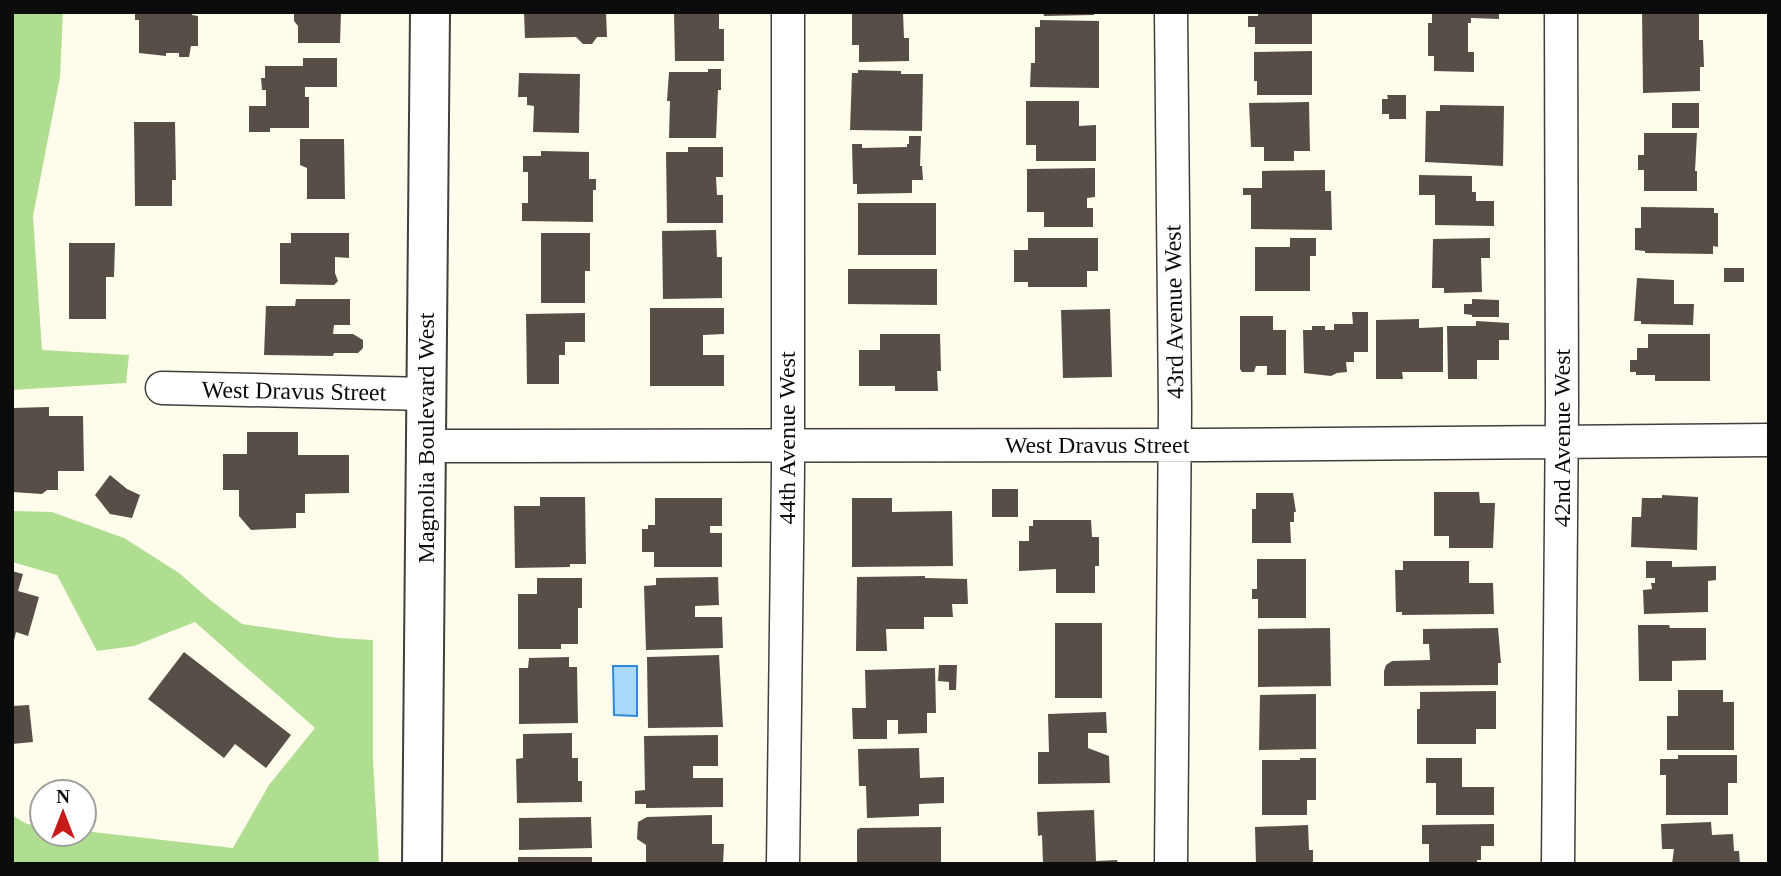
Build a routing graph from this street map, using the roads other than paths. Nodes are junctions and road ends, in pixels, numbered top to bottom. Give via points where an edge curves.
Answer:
1 (430, 12) edge
2 (788, 12) edge
3 (1171, 12) edge
4 (1561, 12) edge
5 (162, 388) dead end
6 (426, 394) junction
7 (1769, 440) edge
8 (1562, 442) junction
9 (1175, 444) junction
10 (788, 445) junction
11 (426, 446) junction
12 (422, 864) edge
13 (783, 864) edge
14 (1171, 864) edge
15 (1558, 864) edge

1 - 6 street, Magnolia Boulevard West
2 - 10 street, 44th Avenue West
3 - 9 street, 43rd Avenue West
4 - 8 street, 42nd Avenue West
5 - 6 street, West Dravus Street
6 - 11 street, Magnolia Boulevard West
7 - 8 street, West Dravus Street
8 - 9 street, West Dravus Street
8 - 15 street, 42nd Avenue West
9 - 10 street, West Dravus Street
9 - 14 street, 43rd Avenue West
10 - 11 street, West Dravus Street
10 - 13 street, 44th Avenue West
11 - 12 street, Magnolia Boulevard West

